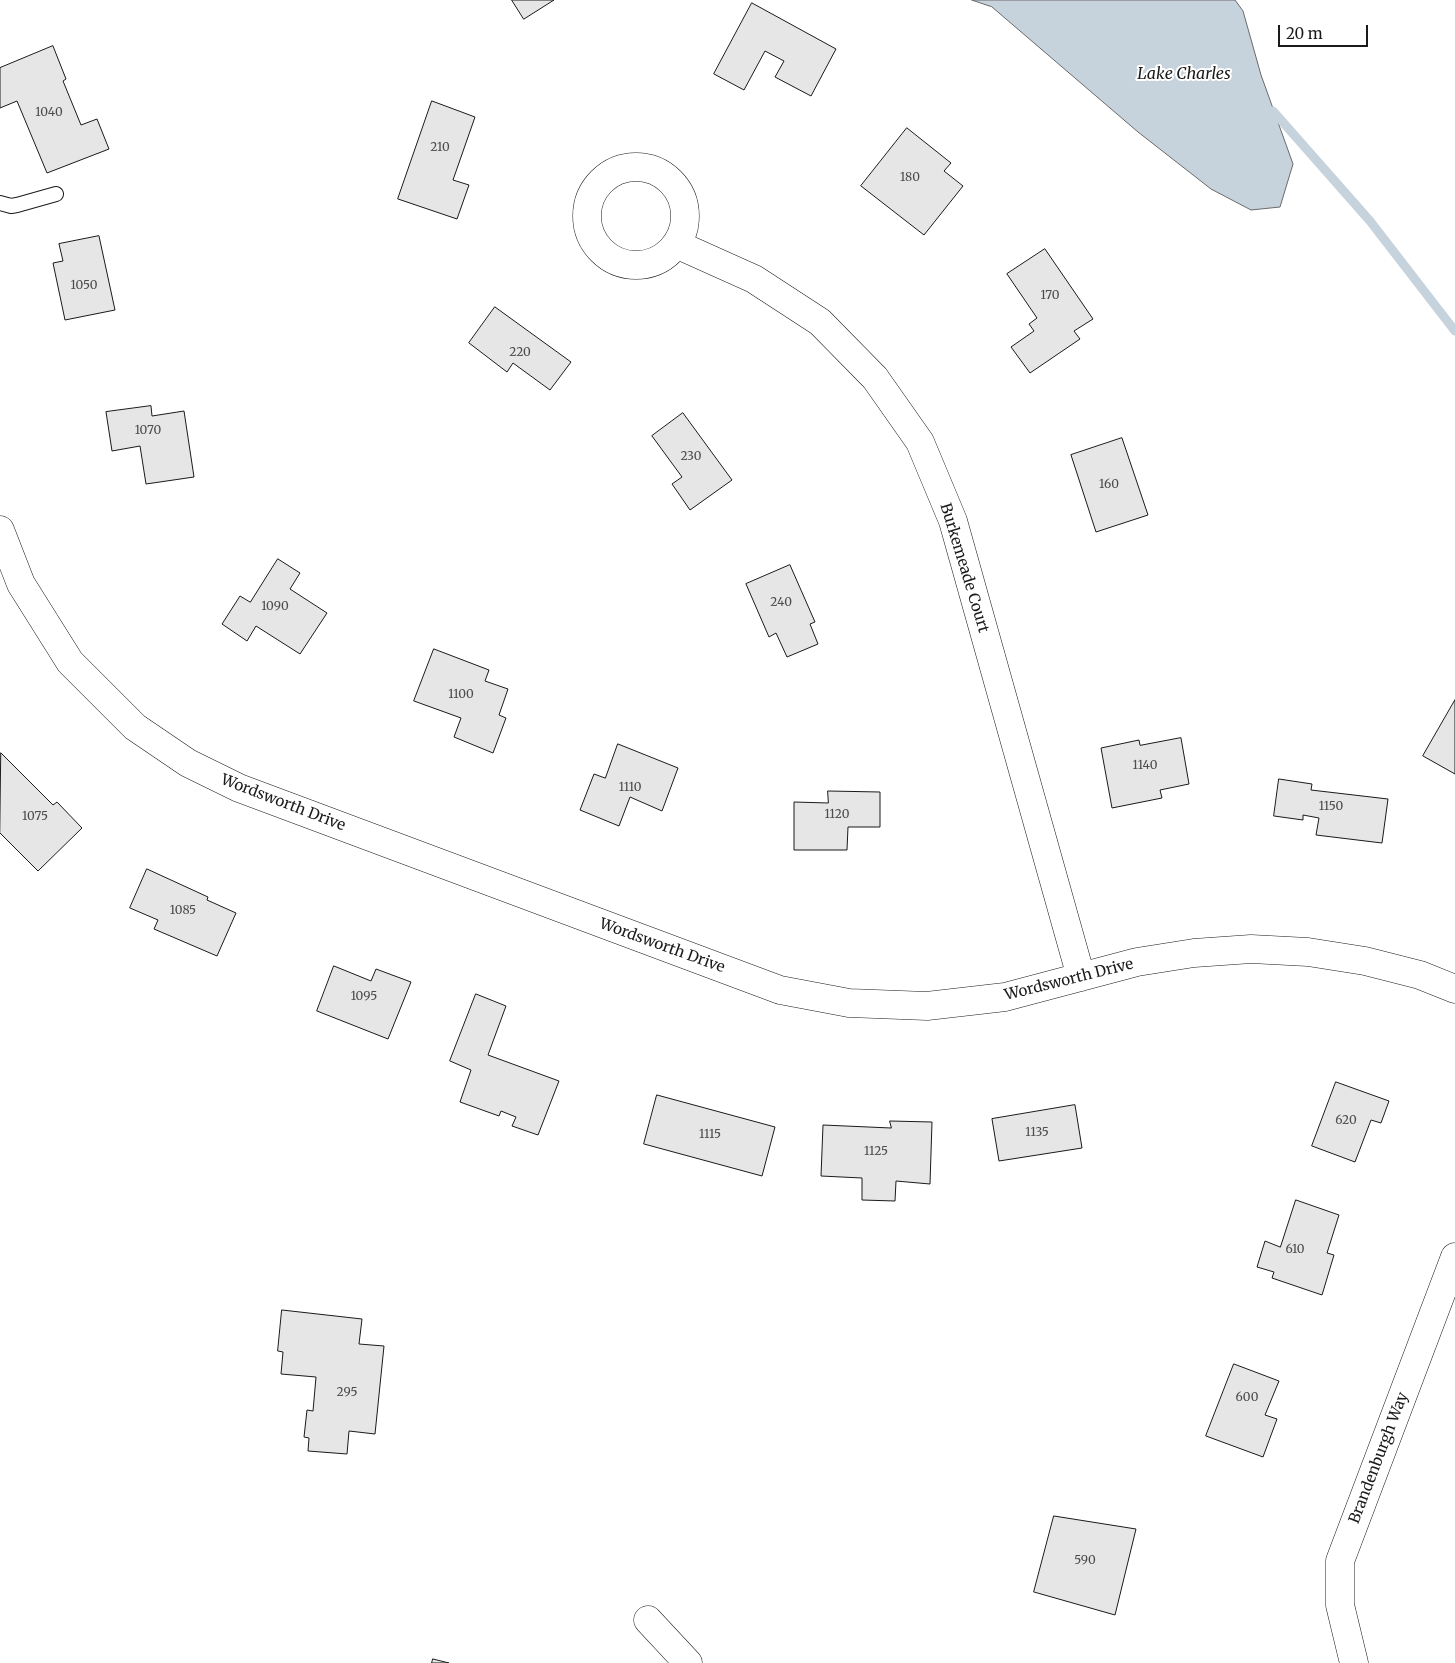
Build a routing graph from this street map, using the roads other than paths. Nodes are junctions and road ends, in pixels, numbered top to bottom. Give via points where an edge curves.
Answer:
1 (56, 194) dead end
2 (0, 203) edge
3 (676, 244) dead end
4 (0, 530) edge
5 (1081, 977) junction
6 (1455, 989) edge
7 (1455, 1257) edge
8 (648, 1620) dead end
9 (688, 1663) edge
10 (1354, 1663) edge

1 - 2 lane via 11,206
3 - 5 street, Burkemeade Court via 754,278 820,322 875,378 920,442 953,521
4 - 5 street, Wordsworth Drive via 21,584 70,662 135,727 188,763 239,788 780,990 848,1003 927,1006 1005,997
5 - 6 street, Wordsworth Drive via 1137,962 1194,953 1251,950 1308,952 1365,961 1420,975
7 - 10 street, Brandenburgh Way via 1340,1561 1340,1605
8 - 9 street

